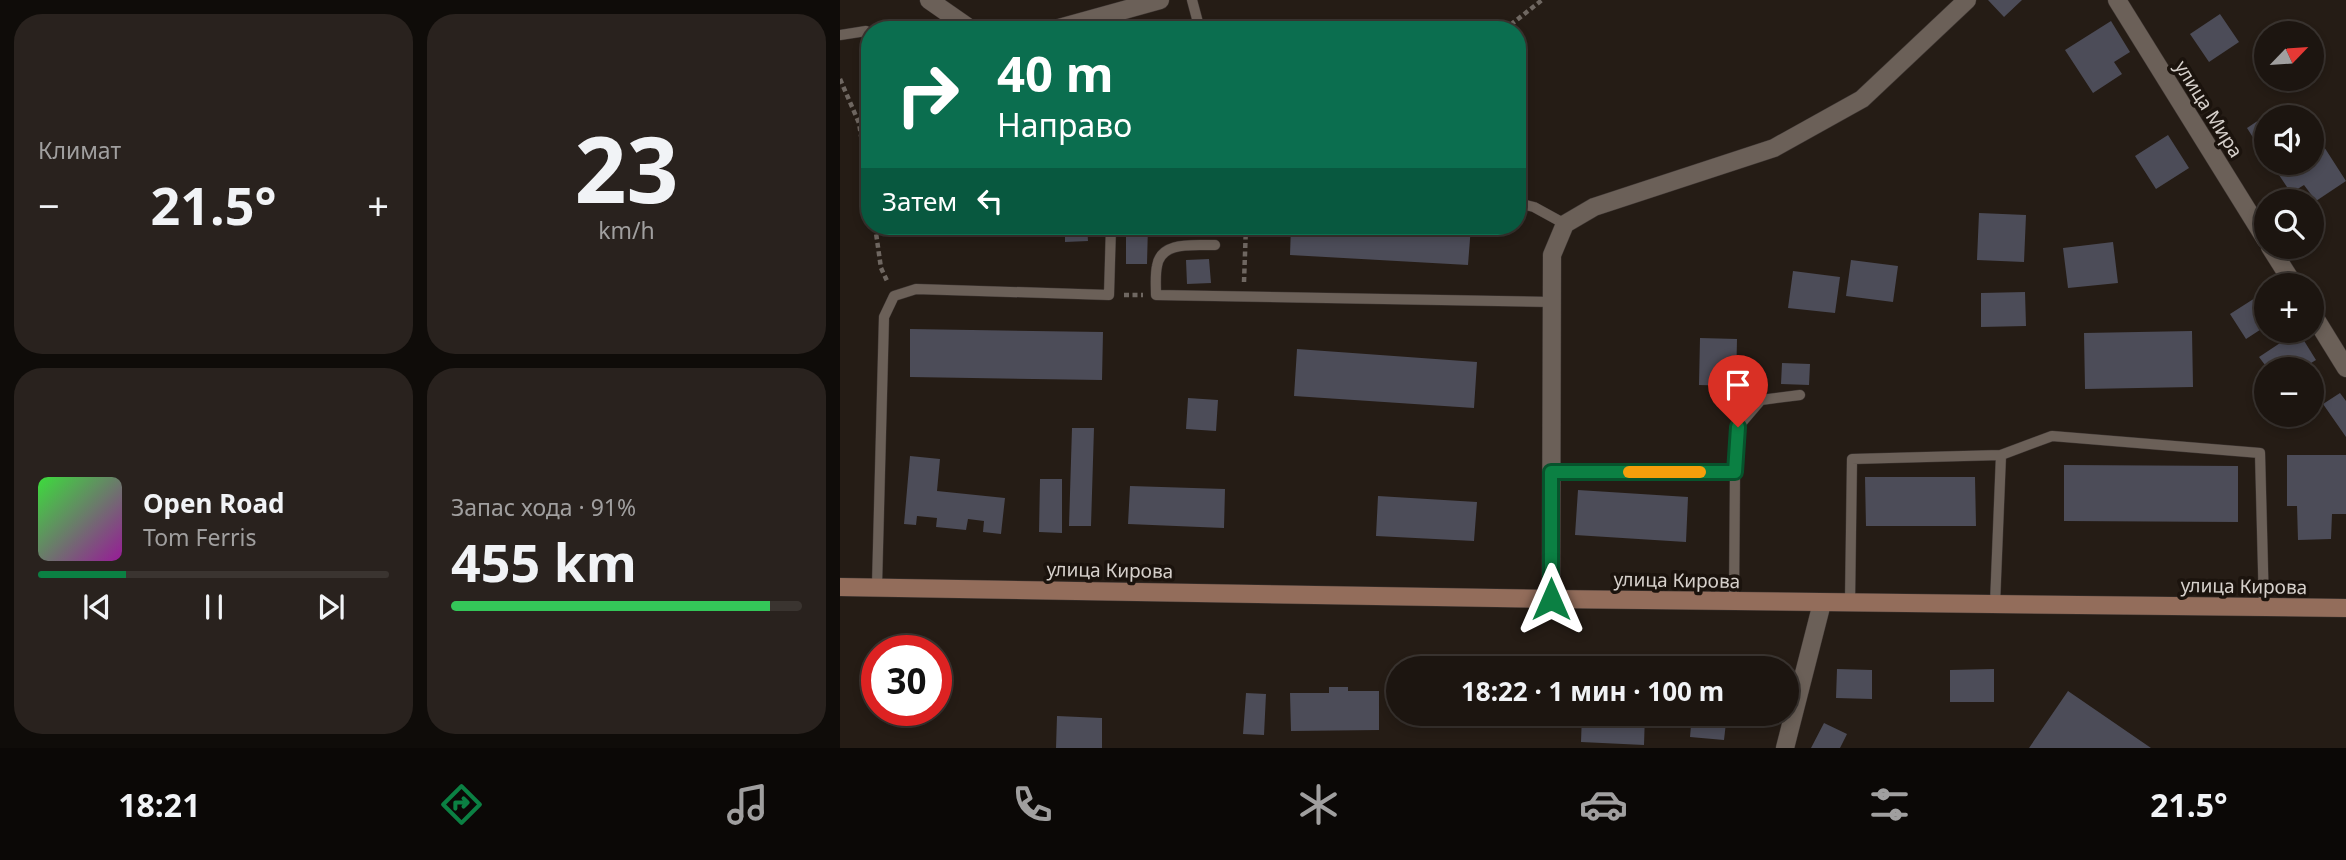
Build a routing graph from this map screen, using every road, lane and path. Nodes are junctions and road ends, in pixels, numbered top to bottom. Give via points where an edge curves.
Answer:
1 (929, 0) edge
2 (1160, 0) edge
3 (1192, 0) edge
4 (1542, 0) edge
5 (1967, 0) edge
6 (2117, 0) edge
7 (959, 21) edge
8 (1084, 21) edge
9 (1198, 21) edge
10 (1515, 21) edge
11 (861, 32) edge
12 (840, 35) edge
13 (840, 79) edge
14 (861, 135) edge
15 (1526, 205) edge
16 (2254, 221) edge
17 (1565, 224) junction
18 (876, 235) edge
19 (1111, 235) edge
20 (1246, 235) edge
21 (1215, 245) dead end
22 (1109, 295) junction
23 (1156, 295) junction
24 (894, 296) junction
25 (1244, 297) junction
26 (1552, 302) junction
27 (2324, 332) edge
28 (2346, 368) edge
29 (1800, 396) dead end
30 (2001, 455) junction
31 (1551, 472) junction
32 (1735, 472) junction
33 (877, 586) junction
34 (840, 587) edge
35 (1551, 599) junction
36 (1734, 602) junction
37 (1822, 603) junction
38 (1850, 603) junction
39 (1995, 604) junction
40 (2264, 607) junction
41 (2346, 608) edge
42 (1785, 748) edge

1 - 7 street
2 - 8 street
3 - 9 lane
4 - 10 path
5 - 17 street via 1862,99 1774,148 1594,207
6 - 16 street, улица Мира
11 - 12 lane
13 - 14 path
15 - 17 lane
17 - 26 street via 1552,256
18 - 24 path via 881,268
19 - 22 lane
20 - 25 path
21 - 23 lane via 1178,246 1166,251 1157,264
22 - 23 path
22 - 24 lane via 916,289
23 - 25 lane
24 - 33 lane via 884,317
25 - 26 lane
26 - 31 street
27 - 28 street
29 - 32 lane via 1760,400 1738,427
30 - 38 lane via 1852,459
30 - 39 lane
30 - 40 lane via 2052,436 2260,453
31 - 32 lane
31 - 35 street
32 - 36 lane
33 - 34 main road, улица Кирова
33 - 35 main road, улица Кирова
35 - 36 main road, улица Кирова
36 - 37 main road, улица Кирова
37 - 38 main road, улица Кирова
37 - 42 street
38 - 39 main road, улица Кирова
39 - 40 main road, улица Кирова
40 - 41 main road, улица Кирова

